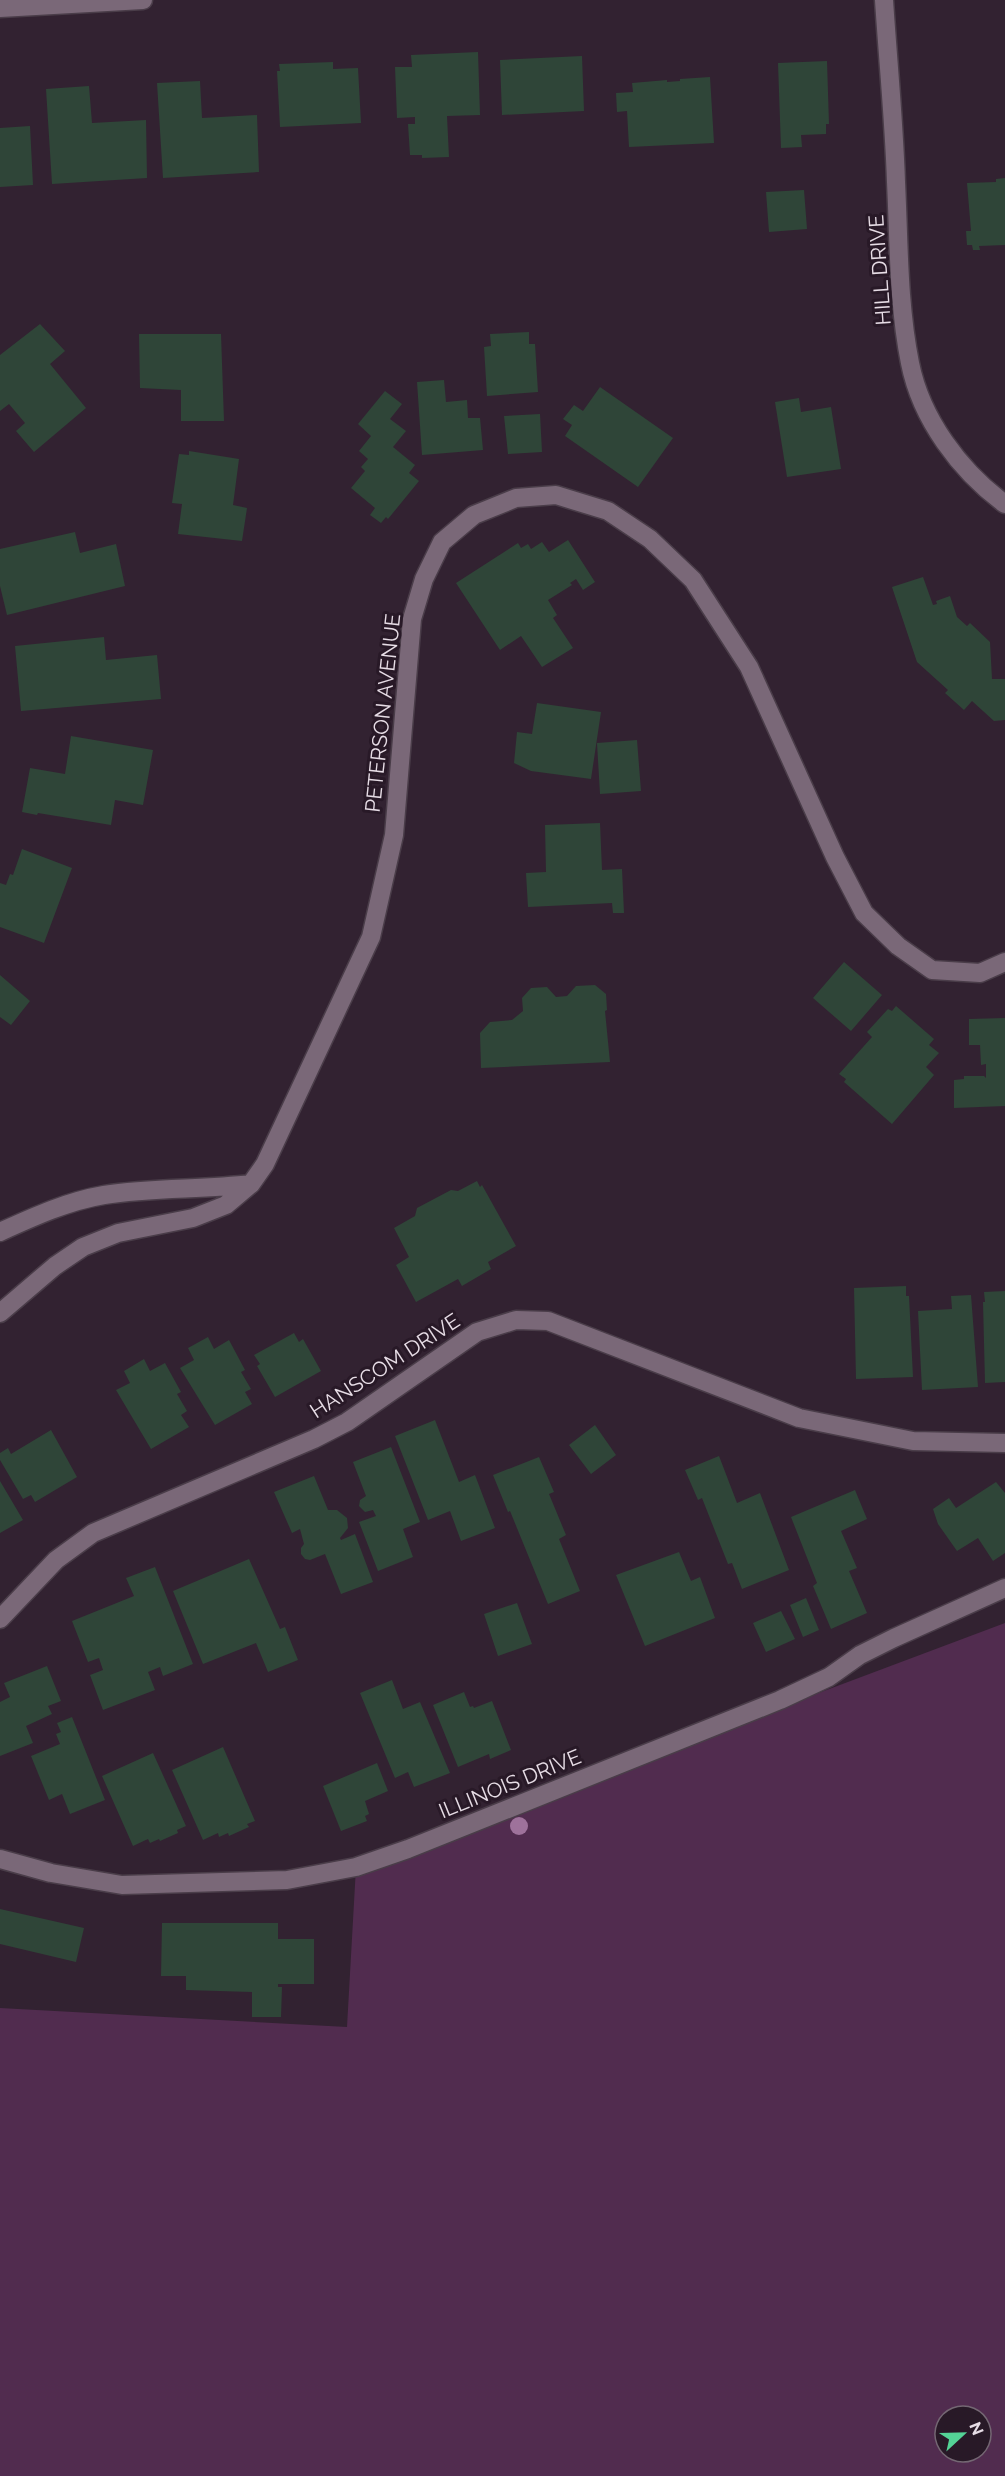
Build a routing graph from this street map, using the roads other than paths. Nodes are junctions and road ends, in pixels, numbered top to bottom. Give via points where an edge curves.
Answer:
1 (143, 0) edge
2 (884, 0) edge
3 (0, 8) edge
4 (1005, 504) edge
5 (1005, 962) edge
6 (251, 1184) junction
7 (0, 1232) edge
8 (0, 1313) edge
9 (1005, 1443) edge
10 (1005, 1588) edge
11 (0, 1618) edge
12 (0, 1859) edge

1 - 3 street
2 - 4 street, HILL DRIVE via 909,354 922,398 937,429 958,460
5 - 6 street, PETERSON AVENUE via 980,972 932,970 898,946 864,913 750,667 693,580 650,539 598,507 556,495 516,498 474,514 442,542 424,579 412,619 394,835 371,937 265,1164
6 - 7 street via 103,1195
6 - 8 street via 226,1205 193,1218 118,1233 84,1247
9 - 11 street, HANSCOM DRIVE via 913,1441 799,1418 548,1321 516,1320 477,1332 347,1422 322,1435 93,1533 56,1560
10 - 12 street, ILLINOIS DRIVE via 894,1638 829,1677 780,1700 356,1867 287,1880 122,1885 51,1873

